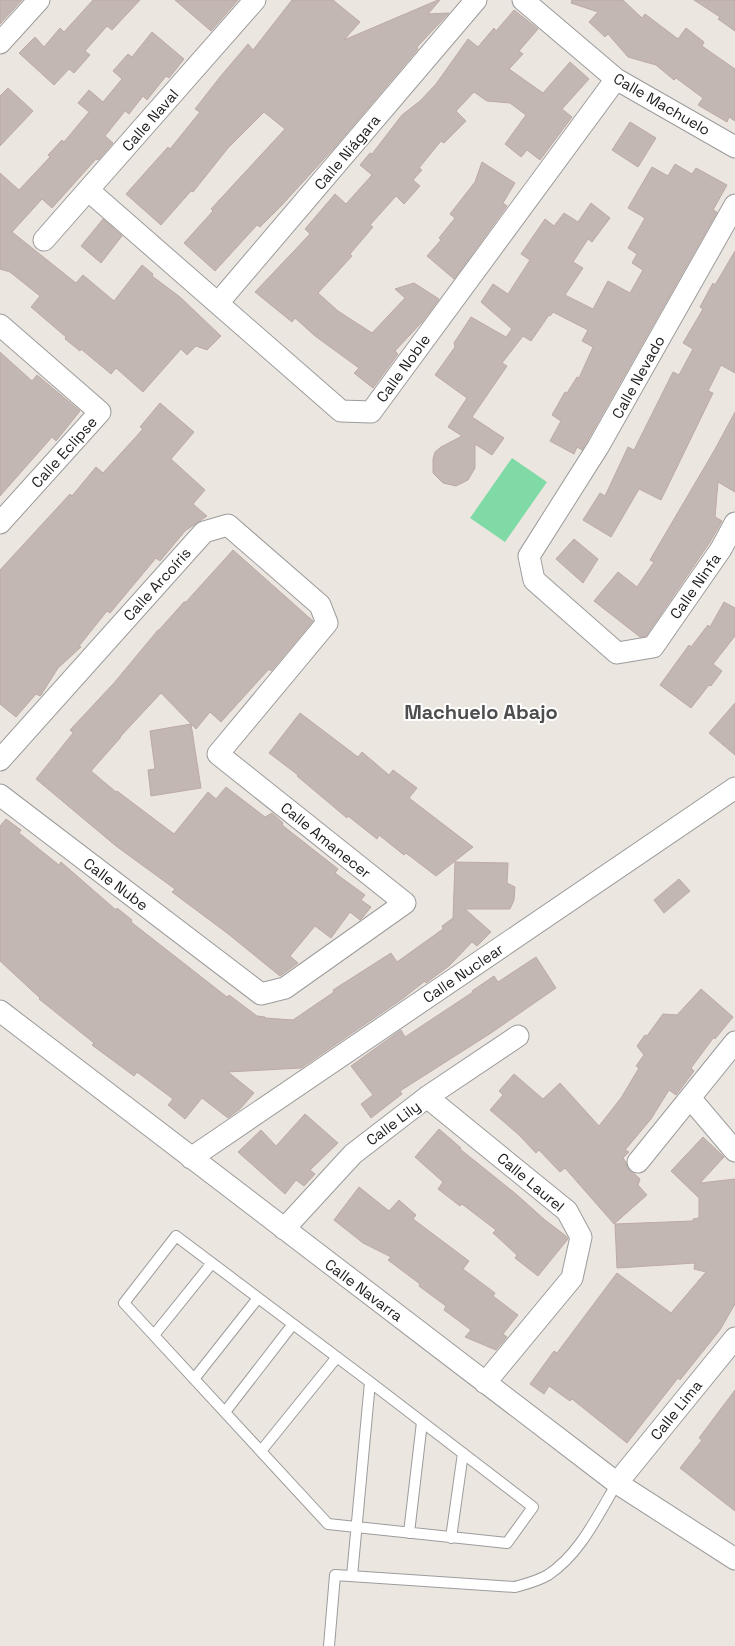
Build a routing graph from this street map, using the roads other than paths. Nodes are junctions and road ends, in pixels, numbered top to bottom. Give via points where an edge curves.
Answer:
1 (39, 0) edge
2 (255, 0) edge
3 (476, 0) edge
4 (523, 0) edge
5 (0, 43) edge
6 (616, 79) junction
7 (735, 147) edge
8 (88, 190) junction
9 (735, 205) edge
10 (44, 240) dead end
11 (218, 303) junction
12 (0, 325) edge
13 (0, 523) edge
14 (735, 523) edge
15 (327, 623) joint
16 (653, 647) joint
17 (0, 760) edge
18 (735, 788) edge
19 (0, 795) edge
20 (233, 972) joint
21 (0, 1011) edge
22 (518, 1036) dead end
23 (735, 1042) edge
24 (427, 1097) junction
25 (690, 1098) junction
26 (735, 1151) edge
27 (191, 1158) junction
28 (638, 1162) dead end
29 (284, 1229) junction
30 (212, 1263) junction
31 (258, 1298) junction
32 (293, 1324) junction
33 (154, 1335) junction
34 (735, 1338) edge
35 (337, 1357) junction
36 (194, 1378) junction
37 (370, 1382) junction
38 (485, 1383) junction
39 (225, 1412) junction
40 (422, 1422) junction
41 (261, 1451) junction
42 (463, 1453) junction
43 (617, 1483) junction
44 (356, 1528) junction
45 (409, 1533) junction
46 (451, 1538) junction
47 (735, 1559) edge
48 (352, 1576) junction
49 (329, 1646) edge

1 - 5 street
2 - 8 street, Calle Naval
3 - 11 street, Calle Niágara
4 - 6 street, Calle Machuelo
6 - 7 street, Calle Machuelo
6 - 11 street, Calle Noble via 371,412 340,410
8 - 10 street, Calle Naval
8 - 11 street, Calle Noble
9 - 16 street, Calle Nevado via 598,448 529,556 534,580 617,653
12 - 13 street, Calle Eclipse via 100,412
14 - 16 street, Calle Ninfa via 721,549
15 - 17 street, Calle Arcoíris via 320,604 228,525 204,532
15 - 20 street, Calle Amanecer via 218,754 405,903 285,988 261,994
18 - 27 street, Calle Nuclear
19 - 20 street, Calle Nube
21 - 27 street, Calle Navarra
22 - 24 street, Calle Lily
23 - 25 street
24 - 29 street, Calle Lily via 353,1154
24 - 38 street, Calle Laurel via 567,1212 581,1237 572,1278
25 - 26 street
25 - 28 street
27 - 29 street, Calle Navarra
29 - 38 street, Calle Navarra
30 - 31 lane
30 - 33 lane
30 - 33 lane via 176,1236 124,1303
31 - 32 lane
31 - 36 lane
32 - 35 lane
32 - 39 lane
33 - 36 lane
34 - 43 street, Calle Lima
35 - 37 lane
35 - 41 lane
36 - 39 lane
37 - 40 lane
37 - 44 lane
38 - 43 street, Calle Navarra
39 - 41 lane
40 - 42 lane
40 - 45 lane
41 - 44 lane via 328,1524
42 - 46 lane
42 - 46 lane via 533,1507 507,1543
43 - 47 street, Calle Navarra
43 - 48 lane via 583,1540 560,1566 535,1581 515,1587
44 - 45 lane
44 - 48 lane
45 - 46 lane
48 - 49 lane via 335,1575

